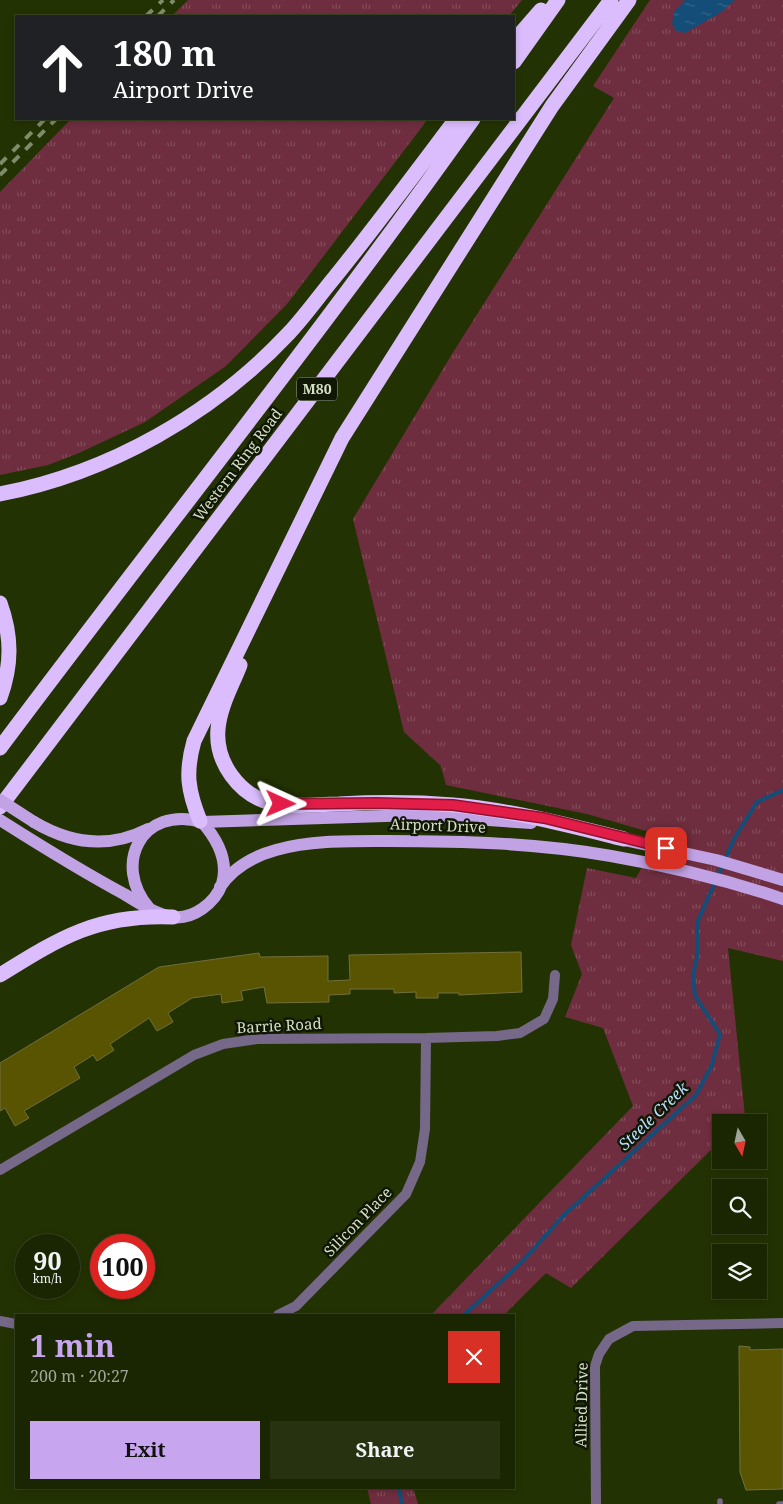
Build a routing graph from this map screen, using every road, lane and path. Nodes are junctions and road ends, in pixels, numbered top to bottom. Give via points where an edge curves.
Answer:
1 (549, 0) edge
2 (558, 0) edge
3 (611, 0) edge
4 (628, 0) edge
5 (515, 40) edge
6 (515, 61) edge
7 (455, 120) edge
8 (472, 120) edge
9 (0, 494) edge
10 (281, 564) junction
11 (0, 603) edge
12 (0, 698) edge
13 (0, 748) edge
14 (0, 800) edge
15 (0, 807) edge
16 (0, 820) edge
17 (201, 821) junction
18 (150, 828) junction
19 (624, 839) junction
20 (783, 880) edge
21 (220, 887) junction
22 (778, 897) edge
23 (149, 908) junction
24 (173, 917) junction
25 (0, 975) edge
26 (555, 976) dead end
27 (426, 1038) junction
28 (0, 1170) edge
29 (280, 1314) edge
30 (0, 1321) edge
31 (783, 1323) edge
32 (15, 1324) edge
33 (596, 1504) edge

1 - 5 highway
2 - 6 highway
3 - 15 highway, Western Ring Road / M80
4 - 10 highway via 552,106 342,438
7 - 9 highway via 290,333 260,362 205,405 132,449 70,476
8 - 13 highway, Western Ring Road / M80 via 306,346
10 - 17 highway via 194,742 188,783
10 - 19 highway via 219,720 220,750 240,786 260,799 281,804 453,805 544,818
11 - 12 highway via 8,630 10,656
14 - 18 main road, bridge via 60,836 94,842 117,840
16 - 23 main road via 76,869
17 - 18 main road via 166,821
17 - 19 main road, Airport Drive via 424,815 539,824
17 - 21 main road via 214,837 224,862
18 - 23 main road via 140,840 134,866 138,891
19 - 20 main road, Airport Drive via 716,860
21 - 22 main road, Airport Drive via 236,869 261,855 289,846 363,841 469,842 579,851 642,862 695,873
21 - 24 main road via 204,908
23 - 24 main road
24 - 25 highway via 131,918 83,929
26 - 27 street, Barrie Road via 553,999 544,1019 520,1033
27 - 28 street, Barrie Road via 256,1039 223,1044 194,1055
27 - 29 street, Silicon Place via 425,1129 420,1162 406,1194 296,1306
30 - 32 street
31 - 33 street, Allied Drive via 633,1326 609,1339 599,1354 596,1366

